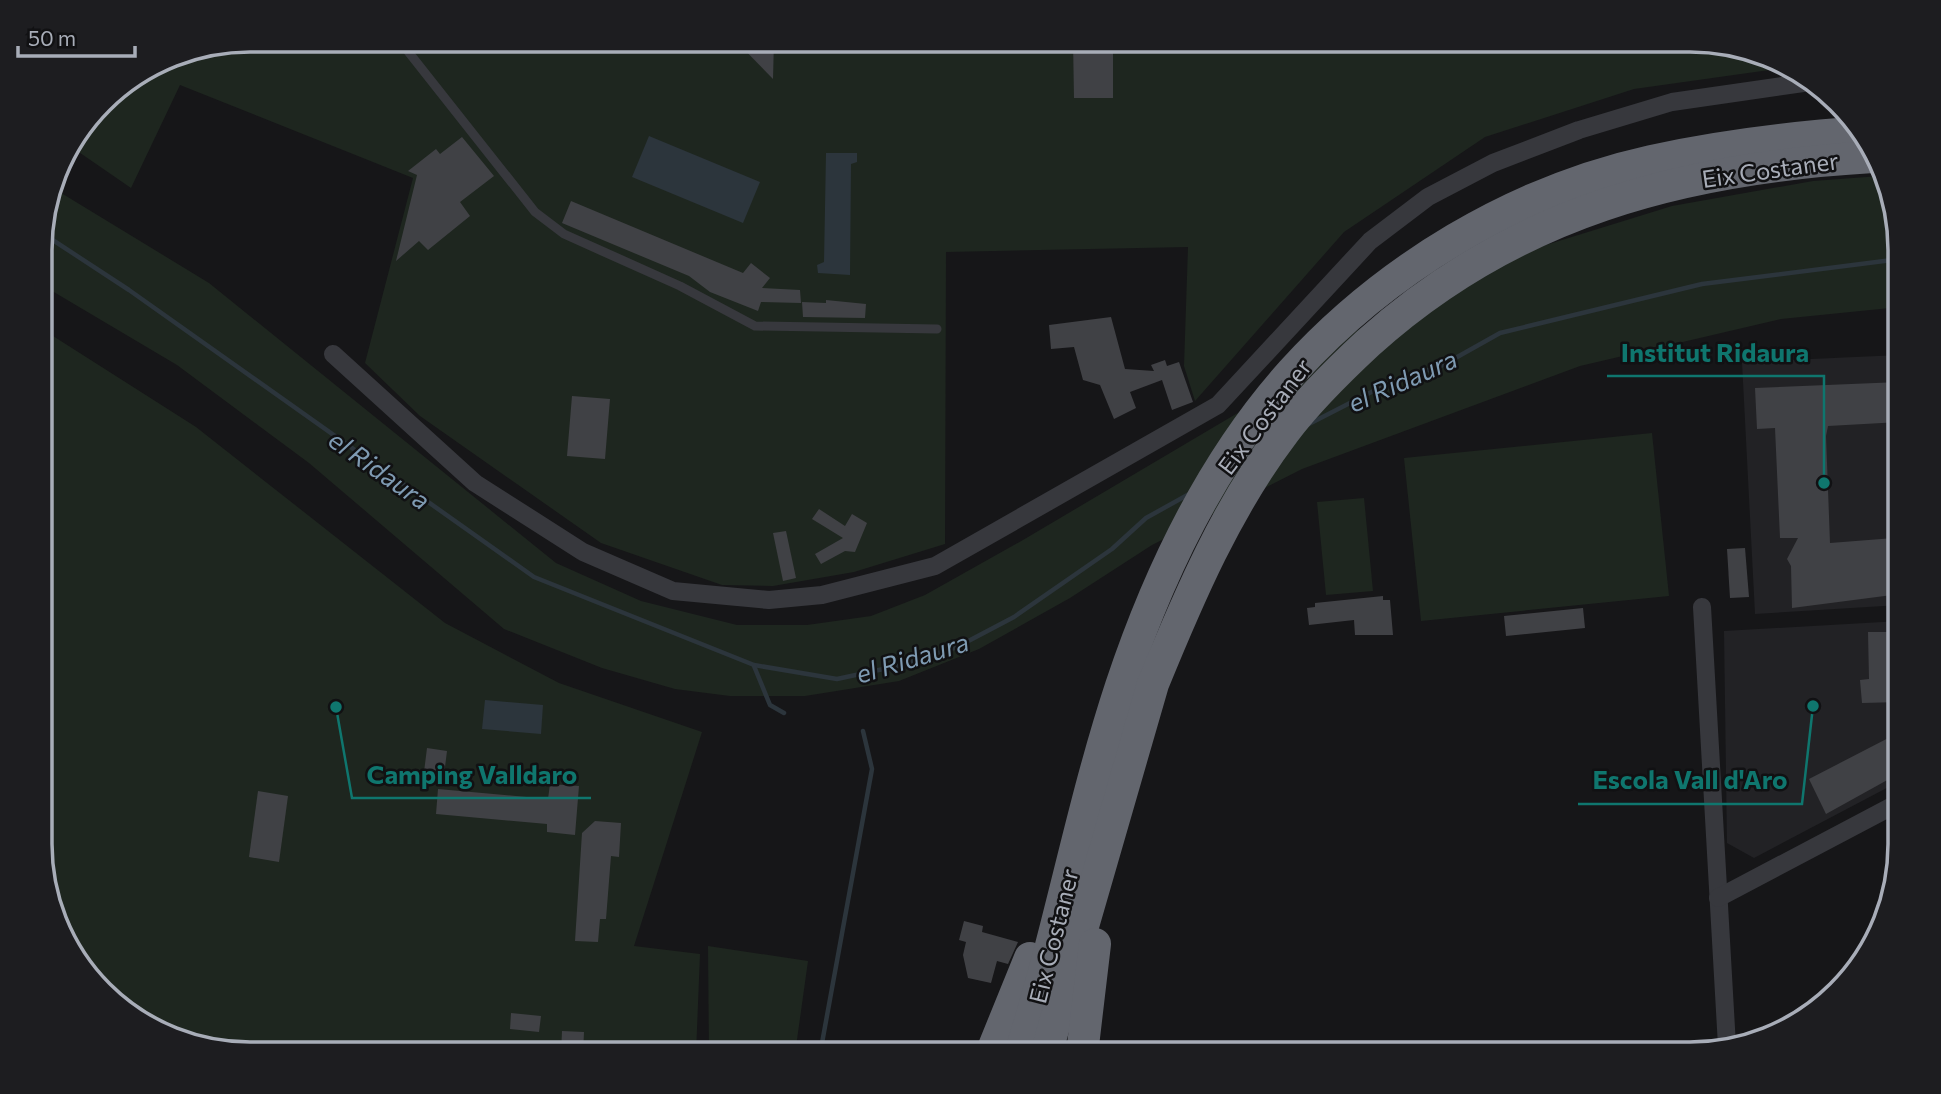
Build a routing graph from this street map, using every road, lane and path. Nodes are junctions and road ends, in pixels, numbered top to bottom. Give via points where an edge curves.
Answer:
1 (409, 53) edge
2 (1797, 84) edge
3 (1850, 133) edge
4 (1865, 158) edge
5 (937, 329) dead end
6 (333, 354) dead end
7 (1702, 607) dead end
8 (1888, 808) edge
9 (1077, 840) junction
10 (1099, 877) junction
11 (1718, 898) junction
12 (1727, 1038) edge
13 (996, 1041) edge
14 (1024, 1041) edge
15 (1050, 1041) edge
16 (1083, 1041) edge

1 - 5 lane via 535,212 564,234 681,286 755,326
2 - 6 street via 1672,102 1579,130 1493,163 1428,197 1370,241 1218,405 935,566 822,595 769,600 673,591 583,552 474,483
3 - 9 highway, Eix Costaner via 1650,161 1546,195 1489,220 1385,287 1328,336 1283,384 1230,456 1181,541 1121,686
4 - 10 highway, Eix Costaner via 1760,167 1688,180 1555,221 1503,246 1403,312 1318,391 1258,470 1208,557 1153,684
7 - 11 street
8 - 11 street
9 - 13 highway
9 - 14 highway, Eix Costaner
10 - 15 highway, Eix Costaner
10 - 16 highway
11 - 12 street

